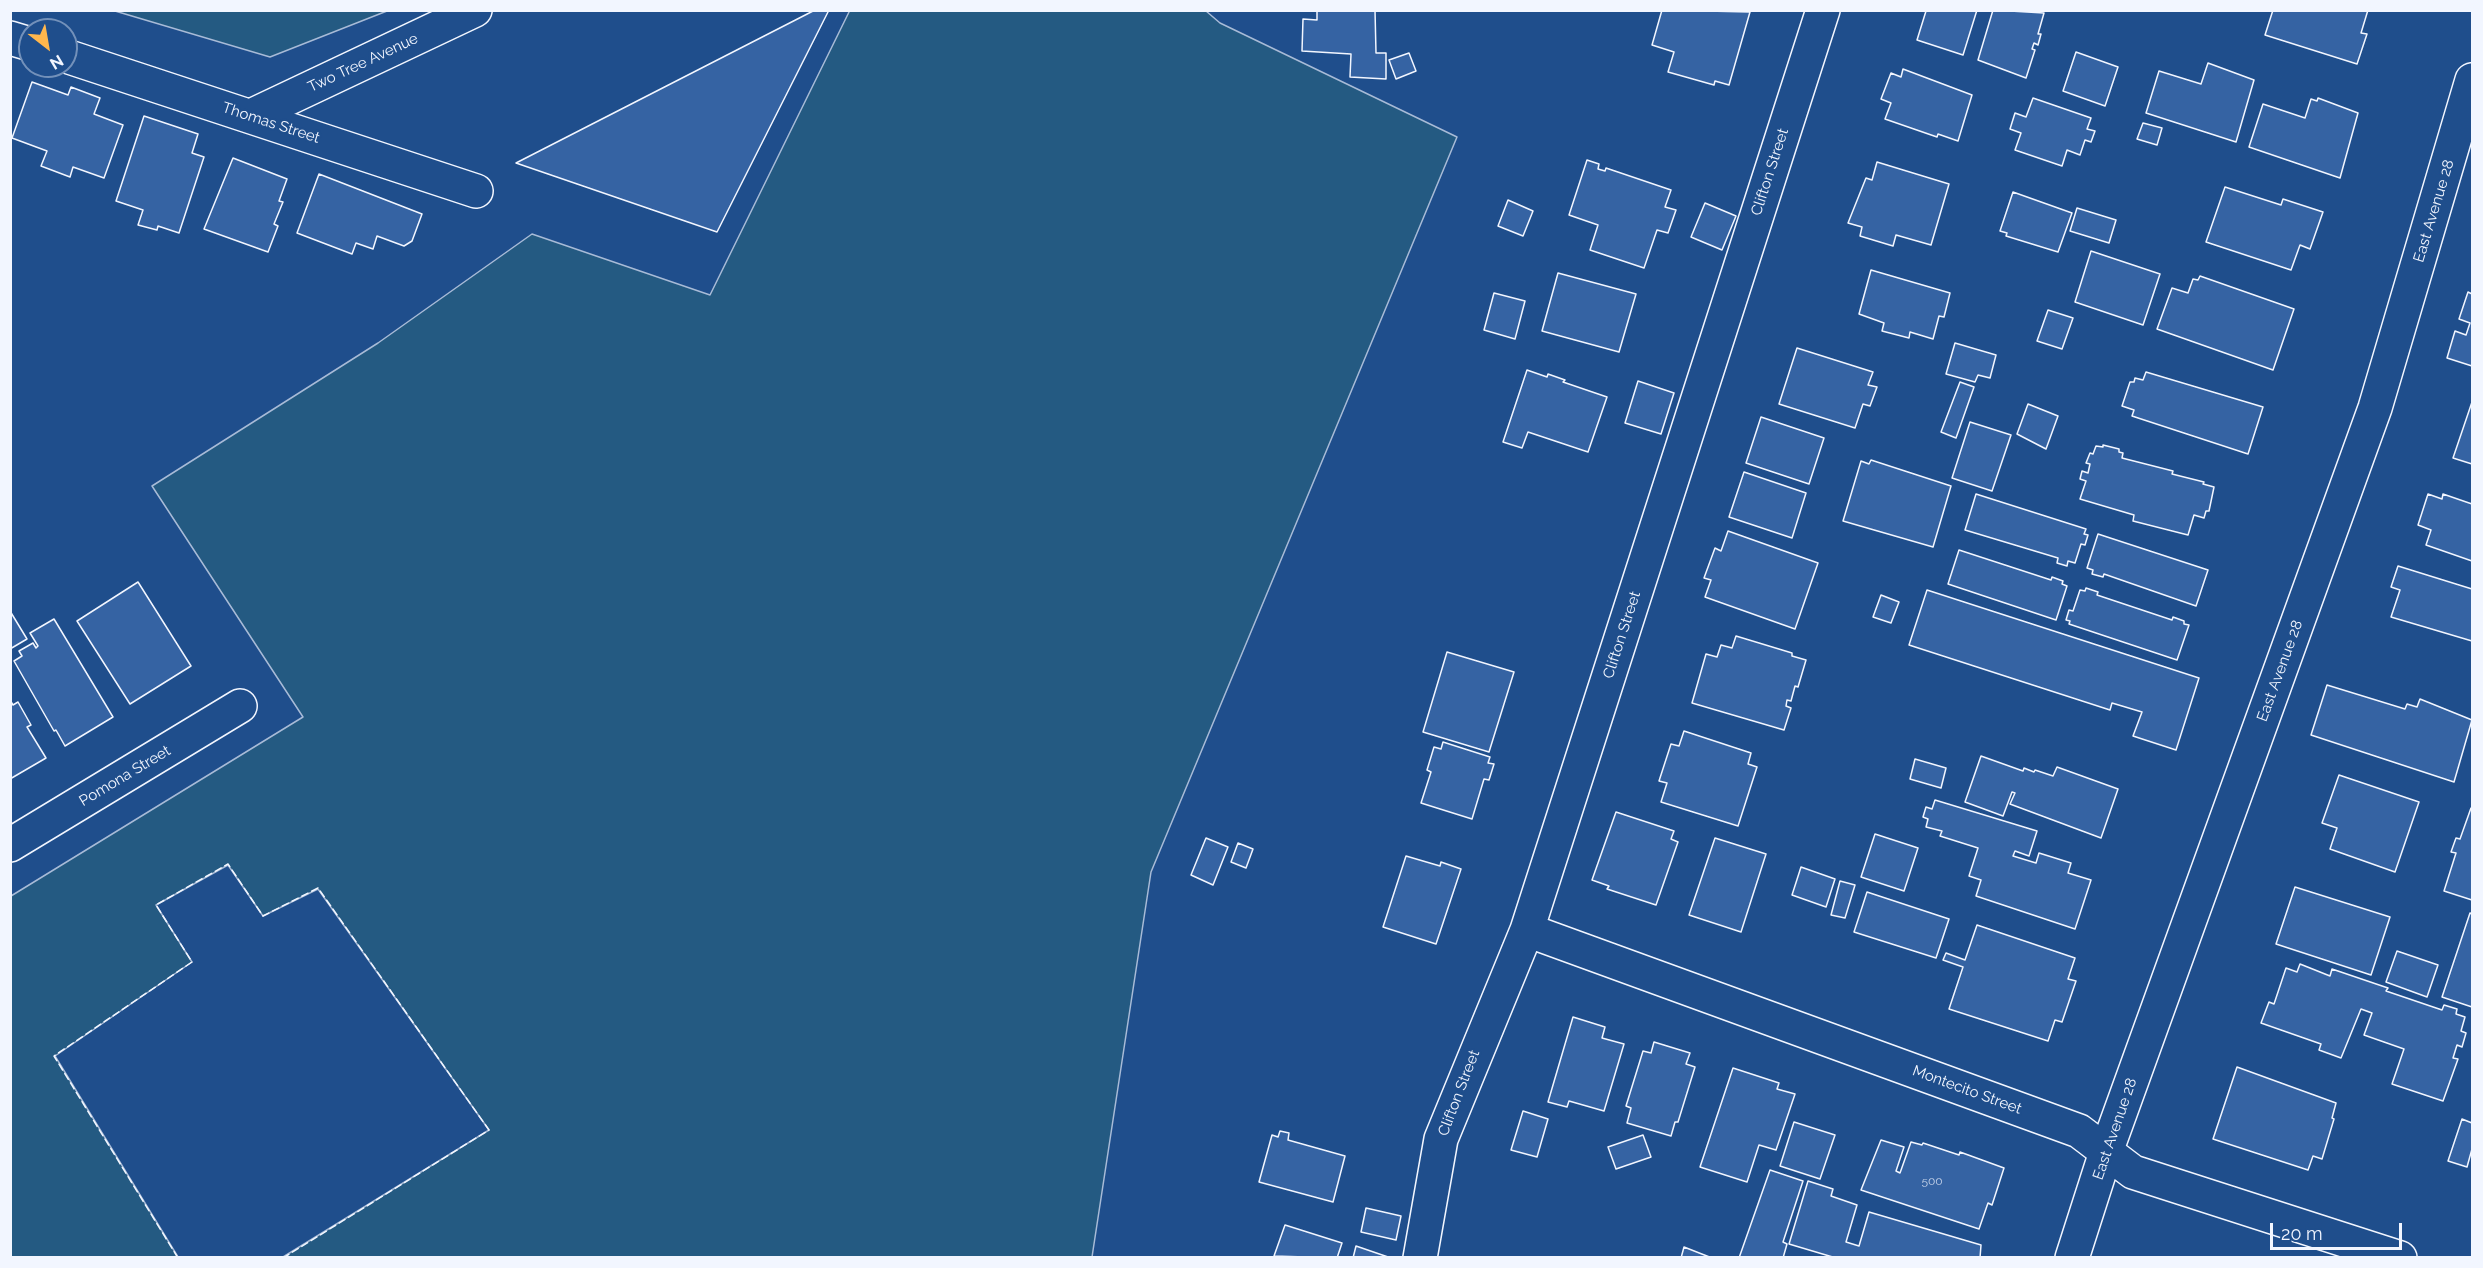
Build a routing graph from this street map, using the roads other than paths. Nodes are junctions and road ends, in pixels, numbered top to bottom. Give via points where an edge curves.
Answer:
1 (475, 10) edge
2 (1823, 10) edge
3 (78, 60) edge
4 (2472, 80) edge
5 (251, 116) junction
6 (476, 191) dead end
7 (240, 706) dead end
8 (10, 845) edge
9 (1527, 930) junction
10 (2106, 1152) junction
11 (1420, 1257) edge
12 (2072, 1257) edge
13 (2400, 1257) edge

1 - 5 street, Two Tree Avenue
2 - 9 street, Clifton Street
3 - 5 street, Thomas Street
4 - 10 street, East Avenue 28 via 2375,408
5 - 6 street, Thomas Street
7 - 8 street, Pomona Street
9 - 10 street, Montecito Street via 2079,1131
9 - 11 street, Clifton Street via 1441,1138
10 - 12 street, East Avenue 28
10 - 13 street, Montecito Street via 2133,1172

